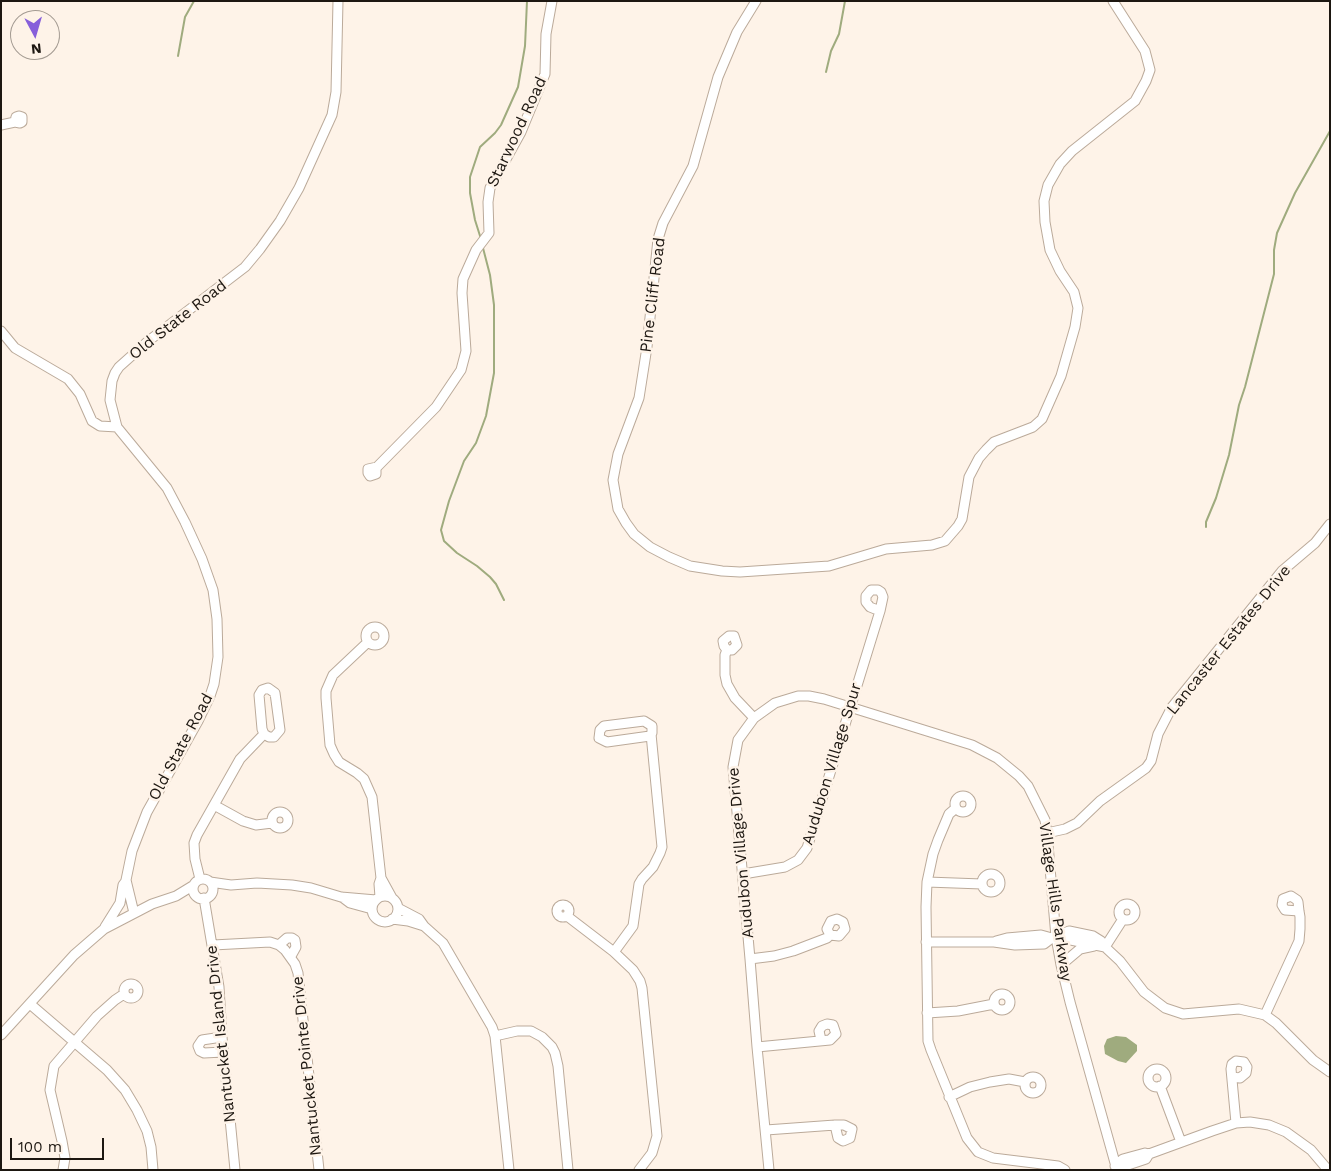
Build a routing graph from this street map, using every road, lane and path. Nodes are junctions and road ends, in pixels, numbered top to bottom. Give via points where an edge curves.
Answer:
1 (338, 1) edge
2 (552, 1) edge
3 (756, 1) edge
4 (1113, 1) edge
5 (15, 122) dead end
6 (1, 125) edge
7 (1, 331) edge
8 (117, 427) junction
9 (374, 468) dead end
10 (1330, 524) edge
11 (880, 611) dead end
12 (368, 642) dead end
13 (727, 650) dead end
14 (849, 707) junction
15 (754, 718) junction
16 (264, 734) junction
17 (651, 734) junction
18 (948, 738) joint
19 (214, 805) junction
20 (956, 808) dead end
21 (272, 823) dead end
22 (1047, 833) junction
23 (742, 874) junction
24 (381, 878) junction
25 (126, 880) junction
26 (197, 882) junction
27 (210, 882) junction
28 (927, 882) junction
29 (982, 884) dead end
30 (231, 885) junction
31 (176, 896) junction
32 (204, 896) junction
33 (392, 898) junction
34 (376, 902) junction
35 (398, 908) junction
36 (1299, 911) junction
37 (134, 913) junction
38 (567, 916) dead end
39 (392, 919) junction
40 (1123, 919) dead end
41 (424, 926) junction
42 (104, 929) junction
43 (830, 934) dead end
44 (1054, 937) junction
45 (926, 942) junction
46 (213, 944) junction
47 (279, 945) junction
48 (1094, 946) junction
49 (1104, 947) junction
50 (614, 952) junction
51 (291, 956) junction
52 (750, 959) junction
53 (1062, 965) junction
54 (124, 994) dead end
55 (30, 1004) junction
56 (994, 1004) dead end
57 (927, 1013) junction
58 (1265, 1015) junction
59 (1, 1035) edge
60 (496, 1036) junction
61 (222, 1037) junction
62 (825, 1040) dead end
63 (74, 1041) junction
64 (757, 1046) junction
65 (223, 1052) junction
66 (1330, 1072) edge
67 (1232, 1074) dead end
68 (1025, 1082) dead end
69 (1160, 1086) dead end
70 (949, 1097) junction
71 (1236, 1123) junction
72 (839, 1125) dead end
73 (766, 1130) junction
74 (1181, 1142) junction
75 (1146, 1157) junction
76 (1050, 1168) edge
77 (1116, 1168) edge
78 (63, 1170) edge
79 (153, 1170) edge
80 (235, 1170) edge
81 (319, 1170) edge
82 (509, 1170) edge
83 (568, 1170) edge
84 (639, 1170) edge
85 (769, 1170) edge
86 (1065, 1170) edge
87 (1131, 1170) edge
88 (1328, 1170) edge

1 - 8 street, Old State Road via 334,109 299,188 280,221 245,267 147,342 115,373 110,400
2 - 9 street, Starwood Road via 546,34 545,74 521,132 490,188 489,233 476,250 463,279 466,351 461,370 426,419
3 - 4 street, Pine Cliff Road via 736,32 718,77 693,166 663,223 658,240 639,398 618,454 613,480 618,509 626,524 650,547 690,566 740,572 829,566 886,549 945,541 962,519 969,477 979,458 994,442 1033,427 1042,419 1061,376 1078,308 1074,292 1050,250 1044,201 1048,184 1072,151 1135,101 1150,70 1145,51
5 - 6 street
7 - 8 street via 15,348 68,379 80,394 92,422
8 - 25 street, Old State Road via 167,488 202,559 213,590 218,657 214,684 204,709 138,832
10 - 22 street, Lancaster Estates Drive via 1315,543 1282,570 1172,707 1146,768 1100,801 1077,823
11 - 14 street, Audubon Village Spur
12 - 24 street via 333,675 326,698 330,745 334,754 339,762 364,779 372,798
13 - 15 street via 724,658 727,684
14 - 15 street, Audubon Village Drive via 798,696 765,708
14 - 18 street, Audubon Village Drive
14 - 23 street, Audubon Village Spur via 804,854 785,867
15 - 23 street, Audubon Village Drive via 738,740 733,767
16 - 16 street via 274,737 280,730 275,692 268,688 259,696
16 - 19 street via 240,759
17 - 17 street via 652,726 644,721 604,726 599,732 601,740 607,742 645,738
17 - 50 street via 662,847 653,868 642,878 637,889 632,926
18 - 22 street, Village Hills Parkway via 986,752 1019,776 1040,808
19 - 21 street via 243,821 256,825
19 - 26 street via 194,843
20 - 28 street via 949,814 936,847
22 - 44 street, Village Hills Parkway
23 - 52 street, Audubon Village Drive
24 - 33 street
24 - 34 street
25 - 37 street, Old State Road
25 - 42 street via 120,903
26 - 27 street
26 - 31 street
26 - 32 street via 193,891
27 - 30 street
27 - 32 street via 212,890
28 - 29 street
28 - 45 street
30 - 32 street
30 - 34 street via 292,885 341,897 350,903
31 - 32 street
31 - 37 street
32 - 46 street, Nantucket Island Drive
33 - 34 street via 385,896
33 - 35 street
34 - 39 street via 373,914 379,920
35 - 39 street
35 - 41 street via 419,919
36 - 36 street via 1283,908 1283,899 1294,896
36 - 58 street via 1297,946
37 - 42 street
38 - 50 street
39 - 41 street
40 - 49 street
41 - 60 street via 443,943
42 - 55 street via 74,955
43 - 52 street via 787,952
44 - 45 street via 1044,944
44 - 48 street
44 - 49 street via 1076,932 1093,936
44 - 53 street, Village Hills Parkway
45 - 57 street
46 - 47 street via 258,941
46 - 61 street, Nantucket Island Drive
47 - 51 street, Nantucket Pointe Drive
47 - 51 street via 287,938 295,940 296,947
48 - 49 street
48 - 53 street via 1073,953
49 - 58 street via 1144,992 1165,1008 1183,1014 1239,1009
50 - 84 street via 637,975 644,994 656,1136 652,1153
51 - 81 street, Nantucket Pointe Drive via 298,973
52 - 64 street, Audubon Village Drive
53 - 77 street, Village Hills Parkway
54 - 63 street
55 - 59 street
55 - 63 street
56 - 57 street via 958,1012
57 - 70 street via 928,1041
58 - 66 street
60 - 82 street
60 - 83 street via 531,1031 552,1047 558,1066
61 - 65 street, Nantucket Island Drive
61 - 65 street via 202,1040 198,1046 204,1053
62 - 64 street
63 - 78 street via 54,1066 50,1082 65,1158
63 - 79 street via 117,1080 138,1110 151,1147
64 - 73 street, Audubon Village Drive
65 - 80 street, Nantucket Island Drive
67 - 71 street
68 - 70 street via 1009,1079 970,1087
69 - 74 street
70 - 76 street via 967,1138 978,1152 993,1158 1046,1164
71 - 74 street
71 - 88 street via 1269,1125 1286,1132 1311,1150
72 - 73 street
73 - 85 street, Audubon Village Drive
74 - 75 street
75 - 77 street
75 - 87 street
76 - 86 street via 1058,1166

